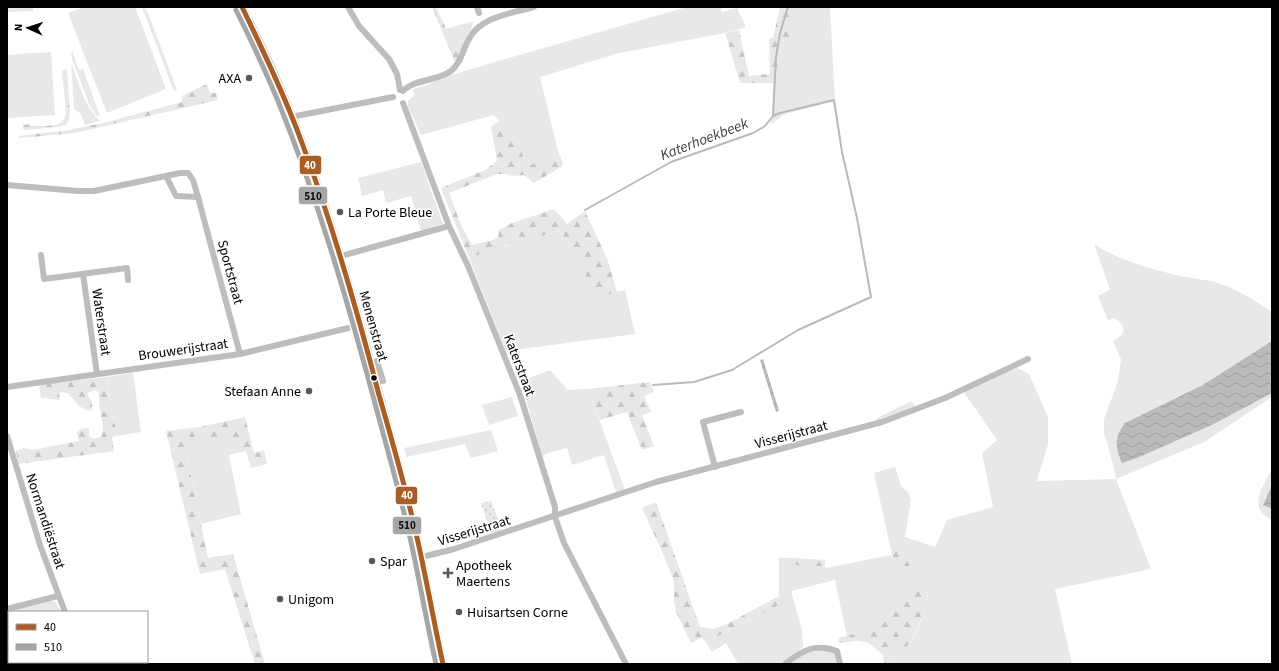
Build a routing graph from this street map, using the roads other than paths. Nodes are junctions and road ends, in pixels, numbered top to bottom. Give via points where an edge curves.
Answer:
1 (242, 7) edge
2 (348, 7) edge
3 (534, 7) edge
4 (404, 95) junction
5 (393, 97) junction
6 (292, 117) junction
7 (166, 176) junction
8 (7, 185) edge
9 (198, 197) junction
10 (449, 226) junction
11 (41, 255) dead end
12 (341, 256) junction
13 (83, 274) junction
14 (128, 280) dead end
15 (361, 325) junction
16 (240, 354) junction
17 (1028, 360) dead end
18 (96, 374) junction
19 (7, 386) edge
20 (741, 412) dead end
21 (7, 436) edge
22 (715, 467) junction
23 (555, 517) junction
24 (422, 557) junction
25 (58, 596) junction
26 (7, 609) edge
27 (65, 611) edge
28 (443, 664) edge
29 (626, 664) edge
30 (785, 664) edge
31 (840, 664) edge

1 - 6 main road, Menenstraat via 279,83
2 - 4 street, Katerstraat via 359,26 389,59
3 - 4 street via 482,23 470,37 459,61 451,71 407,87
4 - 5 street via 394,93
4 - 5 street via 396,102
4 - 10 street, Katerstraat
5 - 6 street
6 - 12 main road, Menenstraat
7 - 8 street, Sportstraat via 78,192
7 - 9 street via 176,196
7 - 9 street, Sportstraat via 188,173
9 - 16 street, Sportstraat
10 - 12 street
10 - 23 street, Katerstraat via 468,266 520,395 555,507
11 - 13 street, Waterstraat via 44,279
12 - 15 main road, Menenstraat
13 - 14 street, Waterstraat via 127,268
13 - 18 street, Waterstraat
15 - 16 street, Brouwerijstraat
15 - 24 main road, Menenstraat
16 - 18 street, Brouwerijstraat
17 - 22 street, Visserijstraat via 945,398 882,422
18 - 19 street, Brouwerijstraat
20 - 22 street via 703,422
21 - 25 street, Normandiëstraat via 35,532
22 - 23 street, Visserijstraat via 656,482
23 - 24 street, Visserijstraat
23 - 29 street via 564,543
24 - 28 main road, Menenstraat
25 - 26 street
25 - 27 street, Normandiëstraat
30 - 31 street via 810,648 821,647 837,651

